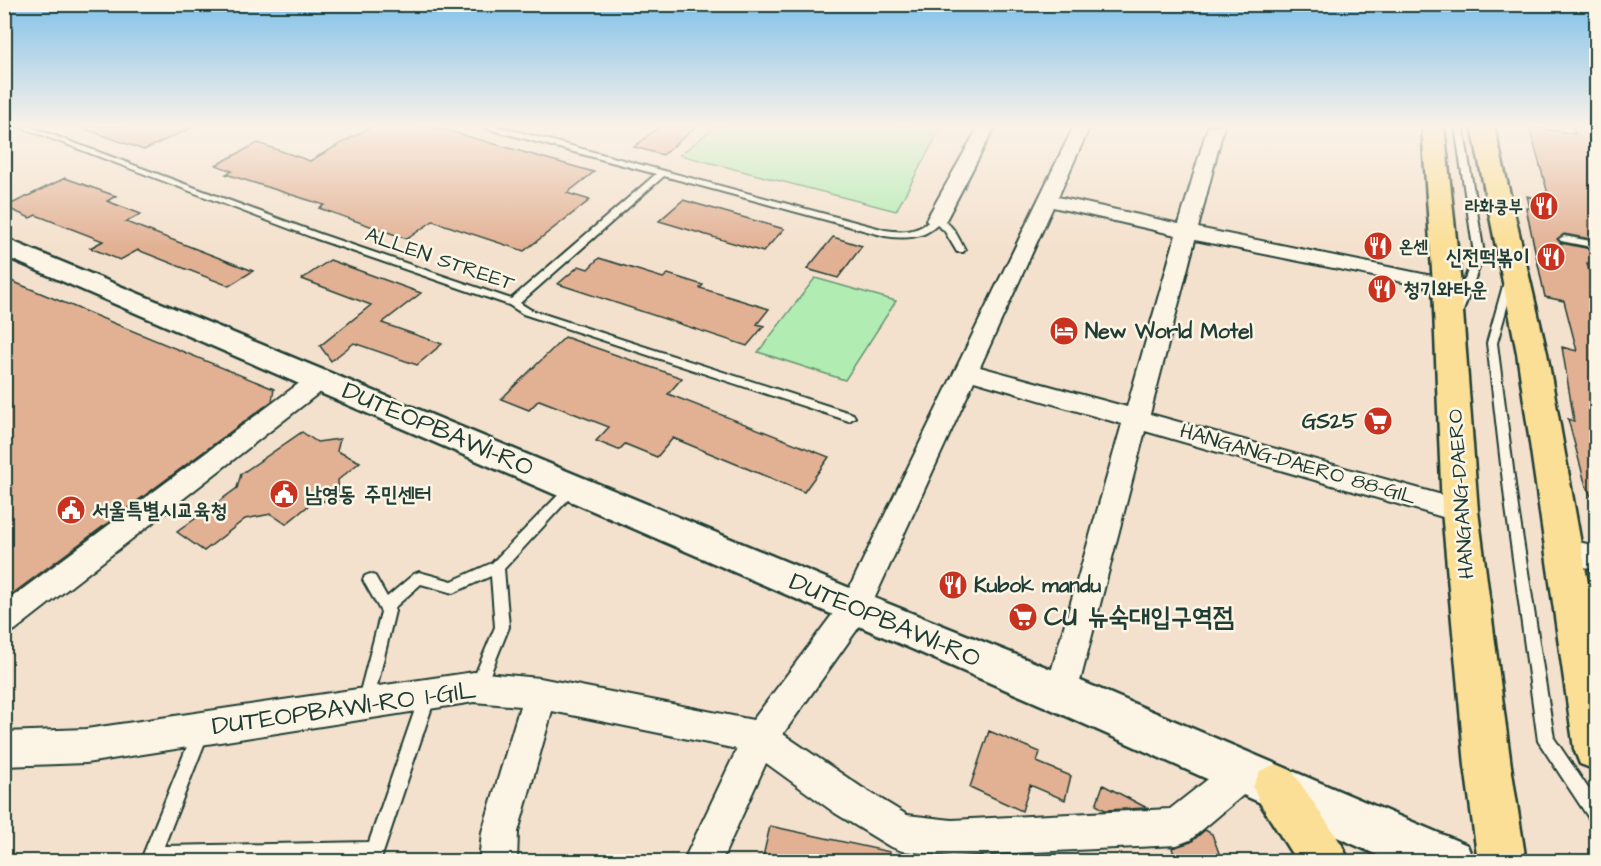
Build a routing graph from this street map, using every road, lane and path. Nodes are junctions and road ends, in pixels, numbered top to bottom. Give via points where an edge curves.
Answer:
1 (130, 166) edge
2 (634, 166) edge
3 (967, 166) edge
4 (1063, 166) edge
5 (1205, 166) edge
6 (1437, 166) edge
7 (1465, 166) edge
8 (1492, 166) edge
9 (661, 174) junction
10 (1047, 200) junction
11 (936, 220) junction
12 (1187, 232) junction
13 (1564, 239) dead end
14 (1596, 245) edge
15 (4, 246) edge
16 (960, 250) dead end
17 (1514, 267) junction
18 (1447, 285) junction
19 (513, 303) junction
20 (1450, 332) junction
21 (967, 371) junction
22 (321, 379) junction
23 (849, 417) dead end
24 (1136, 417) junction
25 (573, 487) junction
26 (1460, 511) junction
27 (1581, 554) edge
28 (497, 567) junction
29 (370, 580) dead end
30 (385, 607) junction
31 (855, 608) junction
32 (4, 621) edge
33 (478, 688) junction
34 (540, 693) junction
35 (1061, 693) junction
36 (428, 694) junction
37 (364, 704) junction
38 (202, 728) junction
39 (760, 738) junction
40 (4, 748) edge
41 (1596, 749) edge
42 (1259, 780) junction
43 (1596, 814) edge
44 (373, 856) edge
45 (150, 858) edge
46 (498, 861) edge
47 (702, 861) edge
48 (1325, 861) edge
49 (1450, 861) edge
50 (1502, 861) edge

1 - 19 lane, ALLEN STREET
2 - 9 lane
3 - 11 street
4 - 10 street
5 - 12 street
6 - 18 main road, HANGANG-DAERO
7 - 20 lane via 1479,254
8 - 17 main road
9 - 11 lane via 891,234 923,232
9 - 19 lane
10 - 12 street
10 - 21 street
11 - 16 lane via 948,228
12 - 18 street
12 - 24 street
13 - 14 lane
15 - 22 main road, DUTEOPBAWI-RO
17 - 27 main road
17 - 43 lane via 1492,343 1544,729 1546,741
18 - 20 main road, HANGANG-DAERO
19 - 23 lane, ALLEN STREET via 527,312
20 - 26 main road, HANGANG-DAERO
21 - 24 street, HANGANG-DAERO 88-GIL
21 - 31 street
22 - 25 main road, DUTEOPBAWI-RO
22 - 32 street, DUTEOPBAWI-RO
24 - 26 street, HANGANG-DAERO 88-GIL
24 - 35 street
25 - 28 lane
25 - 31 main road, DUTEOPBAWI-RO
26 - 50 main road, HANGANG-DAERO
27 - 41 main road
28 - 30 lane via 453,587 419,578
28 - 33 lane via 502,627
29 - 30 lane
30 - 37 lane via 388,611
31 - 35 main road, DUTEOPBAWI-RO
31 - 39 street
33 - 34 street, DUTEOPBAWI-RO 1-GIL
33 - 36 street, DUTEOPBAWI-RO 1-GIL
34 - 39 street, DUTEOPBAWI-RO 1-GIL
34 - 46 street via 501,832
35 - 42 main road, DUTEOPBAWI-RO
36 - 37 street, DUTEOPBAWI-RO 1-GIL
36 - 44 lane
37 - 38 street, DUTEOPBAWI-RO 1-GIL
38 - 40 street, DUTEOPBAWI-RO 1-GIL via 86,746
38 - 45 lane
39 - 42 street, DUTEOPBAWI-RO 1-GIL via 902,833 952,838 1177,828
39 - 47 street
42 - 48 main road
42 - 49 main road, DUTEOPBAWI-RO
44 - 45 lane

